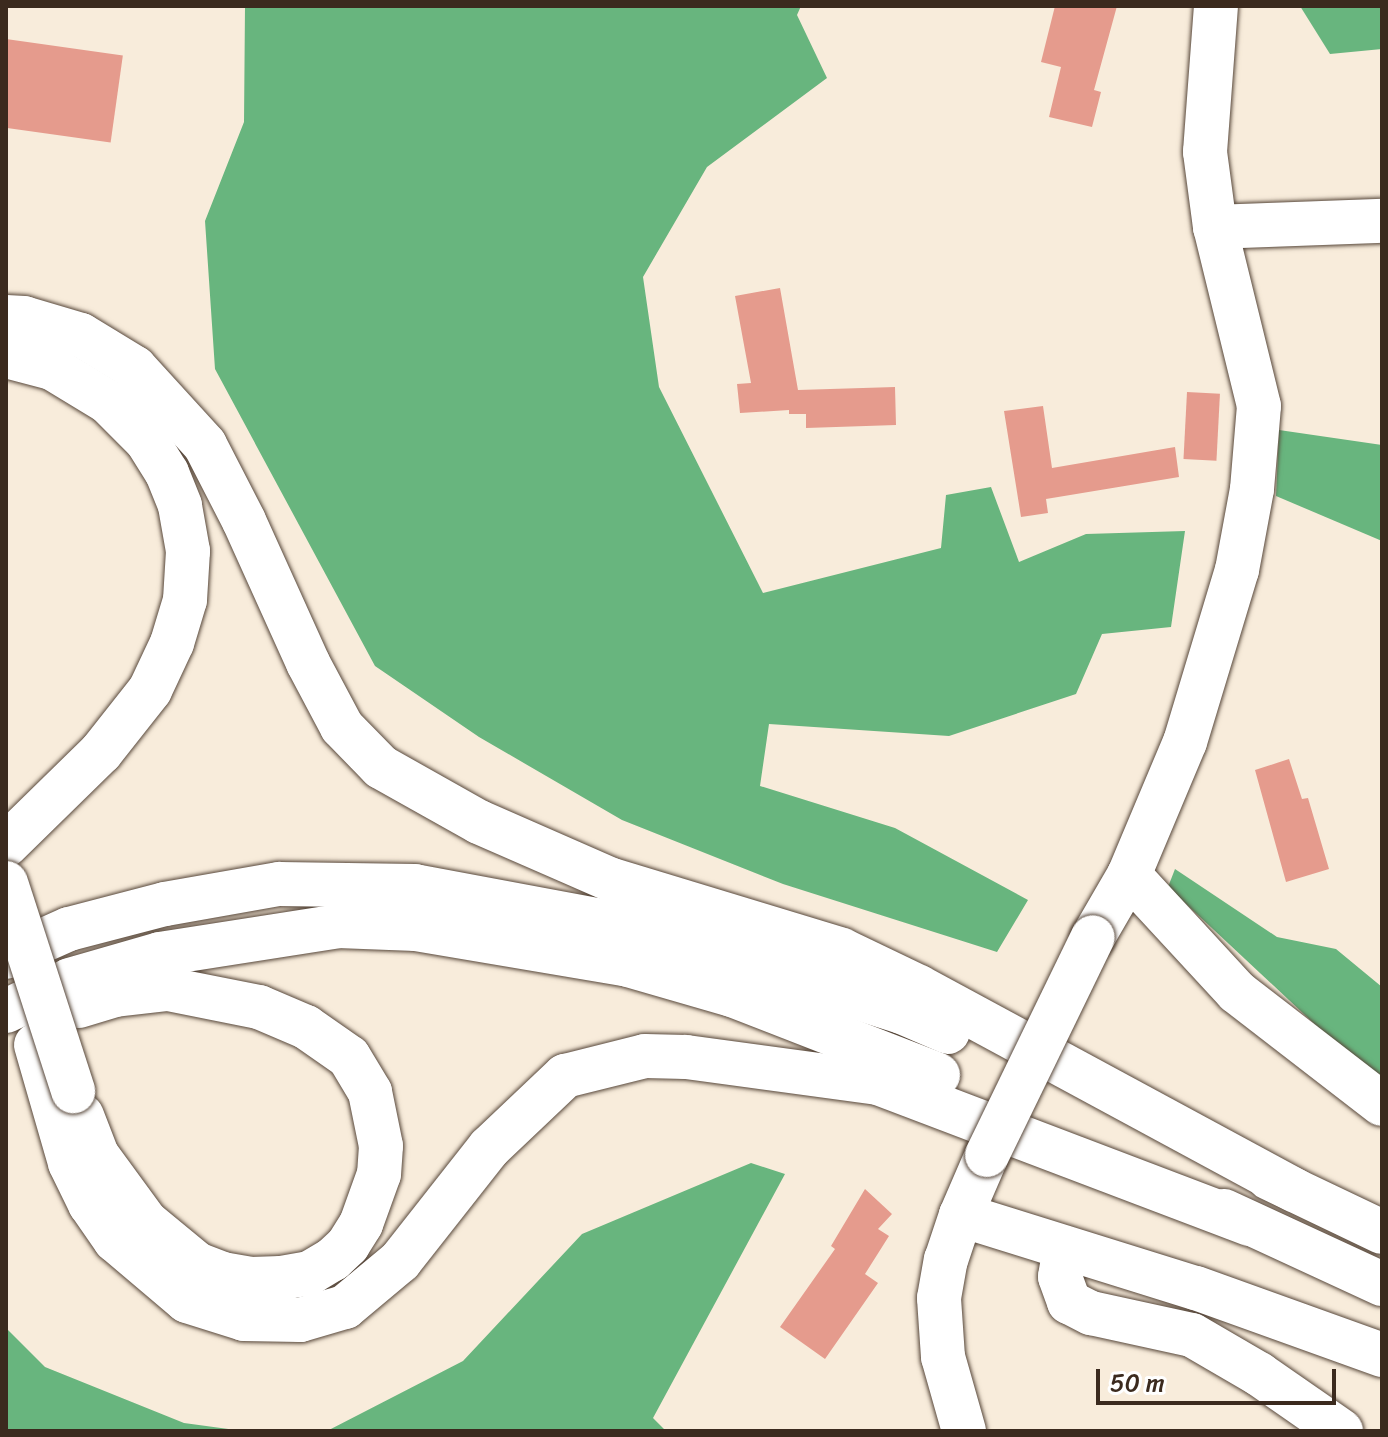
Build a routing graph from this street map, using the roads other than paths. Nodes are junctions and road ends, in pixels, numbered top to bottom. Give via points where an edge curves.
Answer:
1 (1216, 6) edge
2 (1382, 221) edge
3 (1215, 227) junction
4 (6, 317) edge
5 (6, 356) edge
6 (6, 845) edge
7 (1129, 875) junction
8 (6, 883) edge
9 (6, 959) edge
10 (6, 1011) edge
11 (21, 1040) edge
12 (1382, 1104) edge
13 (1295, 1190) junction
14 (961, 1215) junction
15 (1249, 1224) junction
16 (1382, 1232) edge
17 (1065, 1248) junction
18 (1382, 1284) edge
19 (1382, 1355) edge
20 (964, 1431) edge
21 (1341, 1431) edge

1 - 3 street via 1205,152
2 - 3 street
3 - 7 street via 1259,406 1252,489 1237,570 1185,742
4 - 13 street via 81,335 135,368 205,445 342,727 381,767 503,834 612,880 842,950
5 - 6 street via 52,368 108,402 147,441 180,506 188,551 185,600 150,690 101,752
7 - 12 street via 1237,992
7 - 14 street, bridge via 1093,937
8 - 11 street, bridge via 73,1091 97,1155 146,1222 197,1264 251,1279 310,1273 348,1245 371,1202 381,1146 370,1092 349,1057 306,1027 259,1007 168,989 93,1002
9 - 11 street
9 - 13 street via 69,929 279,884 415,886 640,928 902,1012
10 - 15 street via 70,980 160,954 338,926 416,929 628,965 732,995 903,1061 1043,1120
11 - 15 street via 70,1163 115,1240 187,1301 244,1319 300,1320 345,1307 400,1261 489,1148 565,1076 645,1056 878,1083
13 - 16 street
14 - 17 street
14 - 20 street via 939,1298 943,1357
15 - 18 street
17 - 19 street
17 - 21 street via 1060,1277 1069,1302 1091,1313 1192,1335

